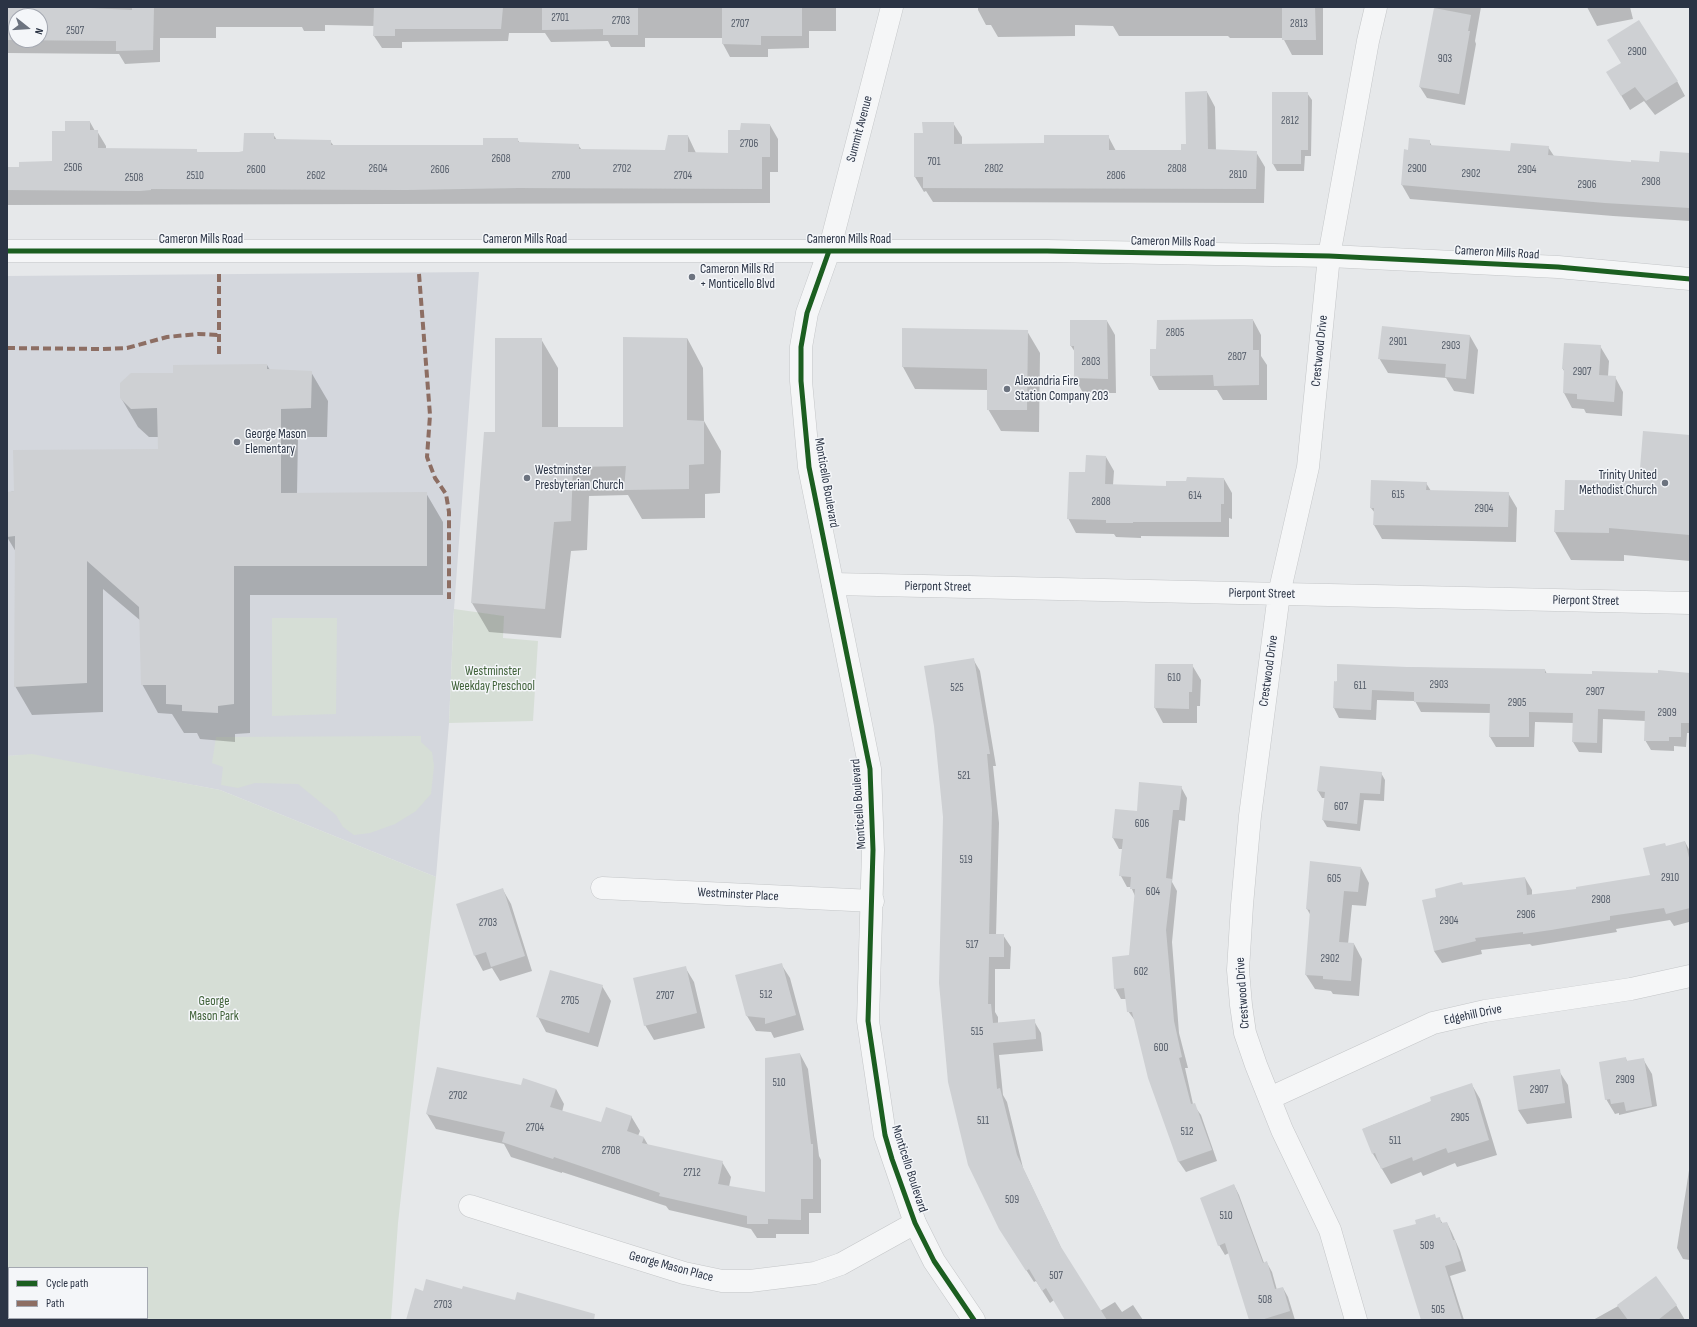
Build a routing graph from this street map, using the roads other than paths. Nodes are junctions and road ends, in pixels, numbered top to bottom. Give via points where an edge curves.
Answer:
1 (892, 7) edge
2 (1376, 7) edge
3 (7, 251) edge
4 (829, 251) junction
5 (1329, 256) junction
6 (1690, 279) edge
7 (833, 584) junction
8 (1279, 594) junction
9 (1690, 603) edge
10 (602, 888) dead end
11 (873, 901) junction
12 (1690, 976) edge
13 (1270, 1098) junction
14 (470, 1206) dead end
15 (915, 1223) junction
16 (974, 1320) edge
17 (1356, 1320) edge

1 - 4 street, Summit Avenue
2 - 5 street, Crestwood Drive
3 - 4 street, Cameron Mills Road
4 - 5 street, Cameron Mills Road via 1047,251
4 - 7 street, Monticello Boulevard via 807,313 801,347 801,381 809,467
5 - 6 street, Cameron Mills Road via 1558,268
5 - 8 street, Crestwood Drive via 1308,467
7 - 8 street, Pierpont Street
7 - 11 street, Monticello Boulevard via 870,769
8 - 9 street, Pierpont Street
8 - 13 street, Crestwood Drive via 1250,816 1238,970 1245,1033
10 - 11 street, Westminster Place
11 - 15 street, Monticello Boulevard via 868,1021 885,1135
12 - 13 street, Edgehill Drive via 1631,989 1485,1011 1433,1023
13 - 17 street, Crestwood Drive via 1282,1130 1330,1230
14 - 15 street, George Mason Place via 684,1273 722,1281 750,1281 815,1273 841,1264
15 - 16 street, Monticello Boulevard via 934,1261

